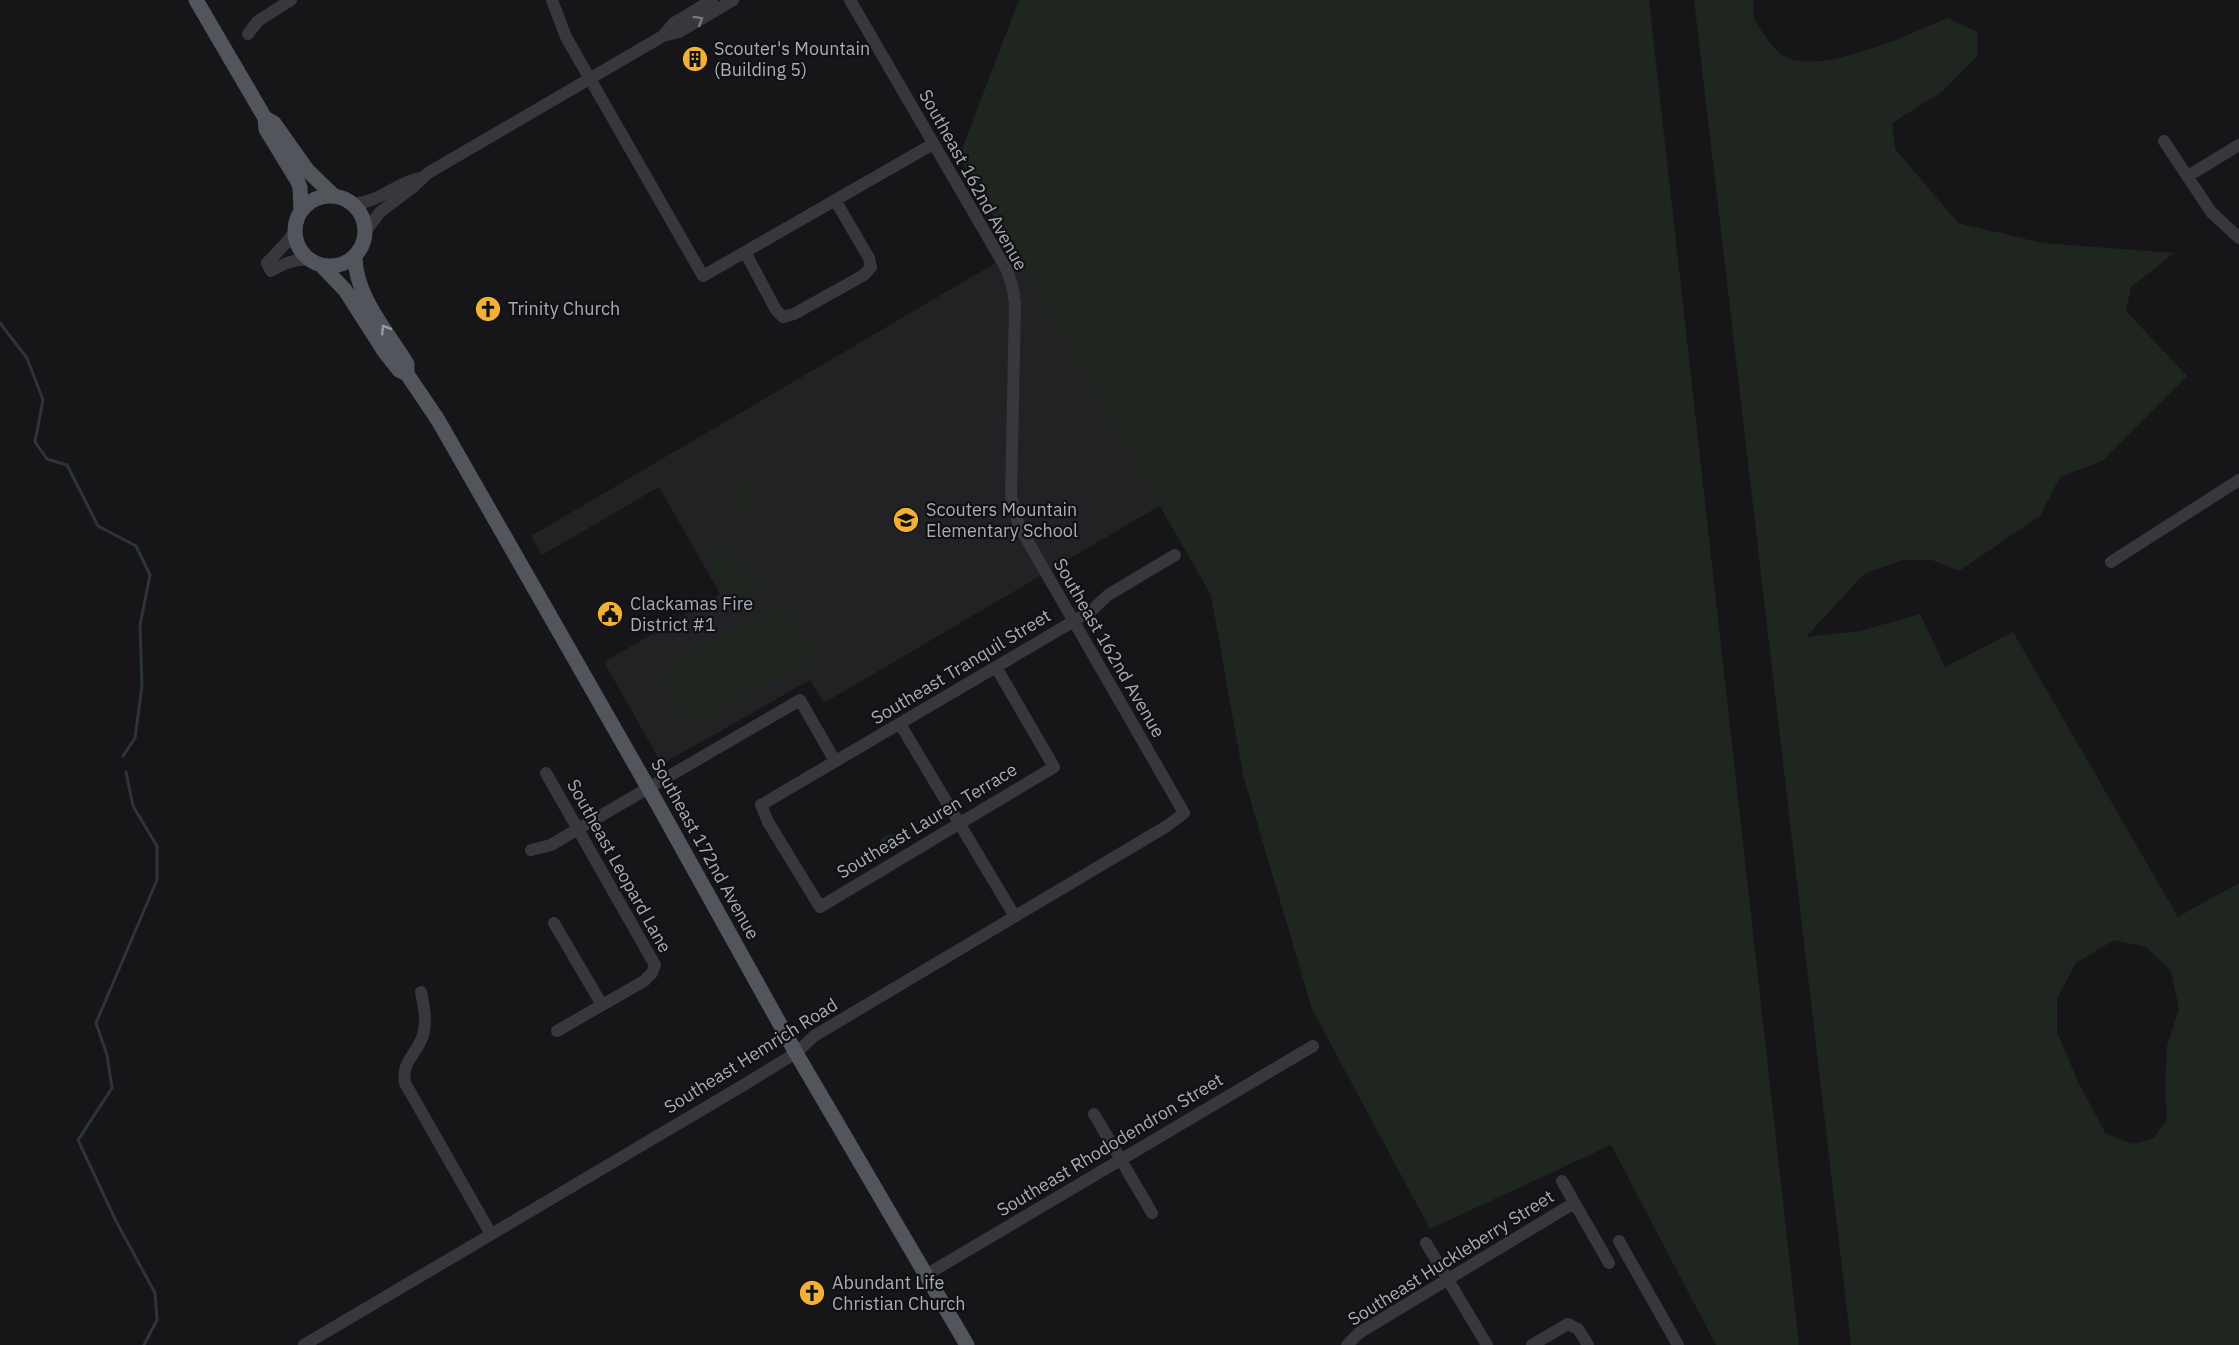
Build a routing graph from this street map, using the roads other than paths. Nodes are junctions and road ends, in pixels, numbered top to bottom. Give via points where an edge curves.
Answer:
1 (196, 0) edge
2 (291, 0) edge
3 (552, 0) edge
4 (686, 0) edge
5 (712, 0) edge
6 (734, 0) edge
7 (850, 0) edge
8 (693, 11) junction
9 (248, 34) dead end
10 (663, 36) junction
11 (590, 79) junction
12 (265, 118) junction
13 (2164, 141) dead end
14 (933, 144) junction
15 (2239, 145) edge
16 (2188, 176) junction
17 (421, 178) junction
18 (334, 196) junction
19 (835, 200) junction
20 (352, 204) junction
21 (301, 211) junction
22 (295, 231) junction
23 (365, 232) junction
24 (2239, 238) edge
25 (745, 252) junction
26 (355, 256) junction
27 (315, 262) junction
28 (408, 374) junction
29 (2238, 482) edge
30 (1176, 555) dead end
31 (2111, 562) dead end
32 (1072, 621) junction
33 (996, 666) junction
34 (900, 724) junction
35 (835, 761) junction
36 (546, 772) dead end
37 (648, 788) junction
38 (1184, 813) joint
39 (959, 823) junction
40 (578, 830) junction
41 (531, 850) dead end
42 (820, 906) joint
43 (1014, 915) junction
44 (554, 923) dead end
45 (421, 992) dead end
46 (602, 1005) junction
47 (557, 1031) dead end
48 (1313, 1046) dead end
49 (796, 1053) junction
50 (1094, 1114) dead end
51 (1121, 1160) junction
52 (1562, 1181) dead end
53 (1574, 1203) junction
54 (1152, 1213) dead end
55 (491, 1234) junction
56 (1619, 1241) dead end
57 (1426, 1243) dead end
58 (1609, 1263) dead end
59 (926, 1275) junction
60 (1448, 1279) junction
61 (304, 1345) edge
62 (967, 1345) edge
63 (1347, 1345) edge
64 (1487, 1345) edge
65 (1532, 1345) edge
66 (1588, 1345) edge
67 (1678, 1345) edge

1 - 12 main road
2 - 9 street via 258,21
3 - 11 street
4 - 8 street
5 - 8 street
10 -> 6 street via 680,32
7 - 14 street, Southeast 162nd Avenue
8 - 10 street
10 - 11 street
11 - 17 street
11 - 25 street via 703,276
12 - 18 main road via 274,123 312,176
12 - 21 main road via 266,129 300,187
13 - 16 street
14 - 19 street
14 - 32 street, Southeast 162nd Avenue via 1007,270 1013,289 1011,497 1019,526
15 - 16 street
16 - 24 street via 2211,212
17 - 20 street via 373,201
17 - 23 street via 380,212
18 - 20 main road
18 - 21 main road via 315,199
19 - 25 street
19 - 25 street via 871,267 844,286 783,317
20 - 23 main road via 363,219
21 - 22 main road
22 - 27 main road, Southeast 172nd Avenue via 300,250
22 - 27 street via 267,263 272,271 286,262
23 - 26 main road
26 - 27 main road via 336,266
28 -> 26 main road, Southeast 172nd Avenue via 407,364 359,285
27 - 28 main road, Southeast 172nd Avenue via 345,290 399,370
28 - 37 main road, Southeast 172nd Avenue
29 - 31 street
30 - 32 street, Southeast Tranquil Street
32 - 33 street, Southeast Tranquil Street
32 - 38 street, Southeast 162nd Avenue
33 - 34 street, Southeast Tranquil Street
33 - 39 street, Southeast Lauren Terrace via 1054,767
34 - 35 street, Southeast Tranquil Street
34 - 39 street
35 - 37 street via 800,700
35 - 42 street, Southeast Tranquil Street via 761,805
36 - 40 street, Southeast Leopard Lane
37 - 40 street
37 - 49 main road, Southeast 172nd Avenue
38 - 43 street, Southeast Hemrich Road
39 - 42 street, Southeast Lauren Terrace
39 - 43 street
40 - 41 street
40 - 46 street, Southeast Leopard Lane via 655,965 648,978
43 - 49 street, Southeast Hemrich Road via 814,1036
44 - 46 street
45 - 55 street via 423,1033 417,1050 406,1063 405,1083
46 - 47 street, Southeast Leopard Lane
48 - 51 street, Southeast Rhododendron Street
49 - 55 street, Southeast Hemrich Road
49 - 59 main road, Southeast 172nd Avenue
50 - 51 street
51 - 54 street
51 - 59 street, Southeast Rhododendron Street
52 - 53 street
53 - 58 street
53 - 60 street, Southeast Huckleberry Street
55 - 61 street, Southeast Hemrich Road
56 - 67 street
57 - 60 street
59 - 62 main road, Southeast 172nd Avenue
60 - 63 street, Southeast Huckleberry Street via 1359,1333
60 - 64 street
65 - 66 street via 1571,1324

